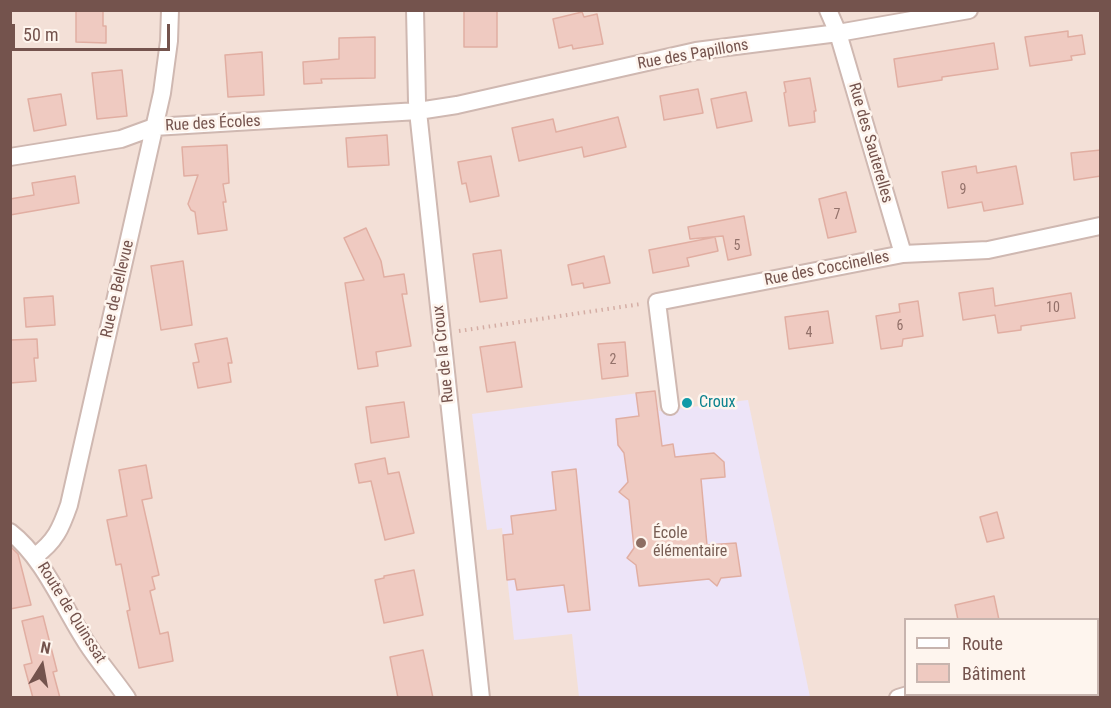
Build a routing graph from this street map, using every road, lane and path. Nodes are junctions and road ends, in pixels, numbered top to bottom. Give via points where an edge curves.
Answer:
1 (170, 10) edge
2 (415, 10) edge
3 (828, 10) edge
4 (969, 10) edge
5 (838, 33) junction
6 (418, 111) junction
7 (154, 128) junction
8 (10, 157) edge
9 (1101, 226) edge
10 (903, 254) junction
11 (657, 302) junction
12 (442, 334) junction
13 (670, 406) dead end
14 (10, 532) edge
15 (35, 556) junction
16 (128, 698) edge
17 (481, 698) edge

1 - 7 street, Rue de Bellevue via 168,51
2 - 6 street, Rue de la Croux
3 - 5 street, Rue des Sauterelles
4 - 5 street, Rue des Papillons
5 - 6 street, Rue des Papillons via 696,51
5 - 10 street, Rue des Sauterelles
6 - 7 street, Rue des Écoles
6 - 12 street, Rue de la Croux
7 - 8 street, Rue des Écoles via 121,139
7 - 15 street, Rue de Bellevue via 69,505 61,530
9 - 10 street, Rue des Coccinelles via 988,250
10 - 11 street, Rue des Coccinelles
11 - 12 path
11 - 13 street
12 - 17 street, Rue de la Croux
14 - 15 street, Route de Quinssat
15 - 16 street, Route de Quinssat via 87,644

